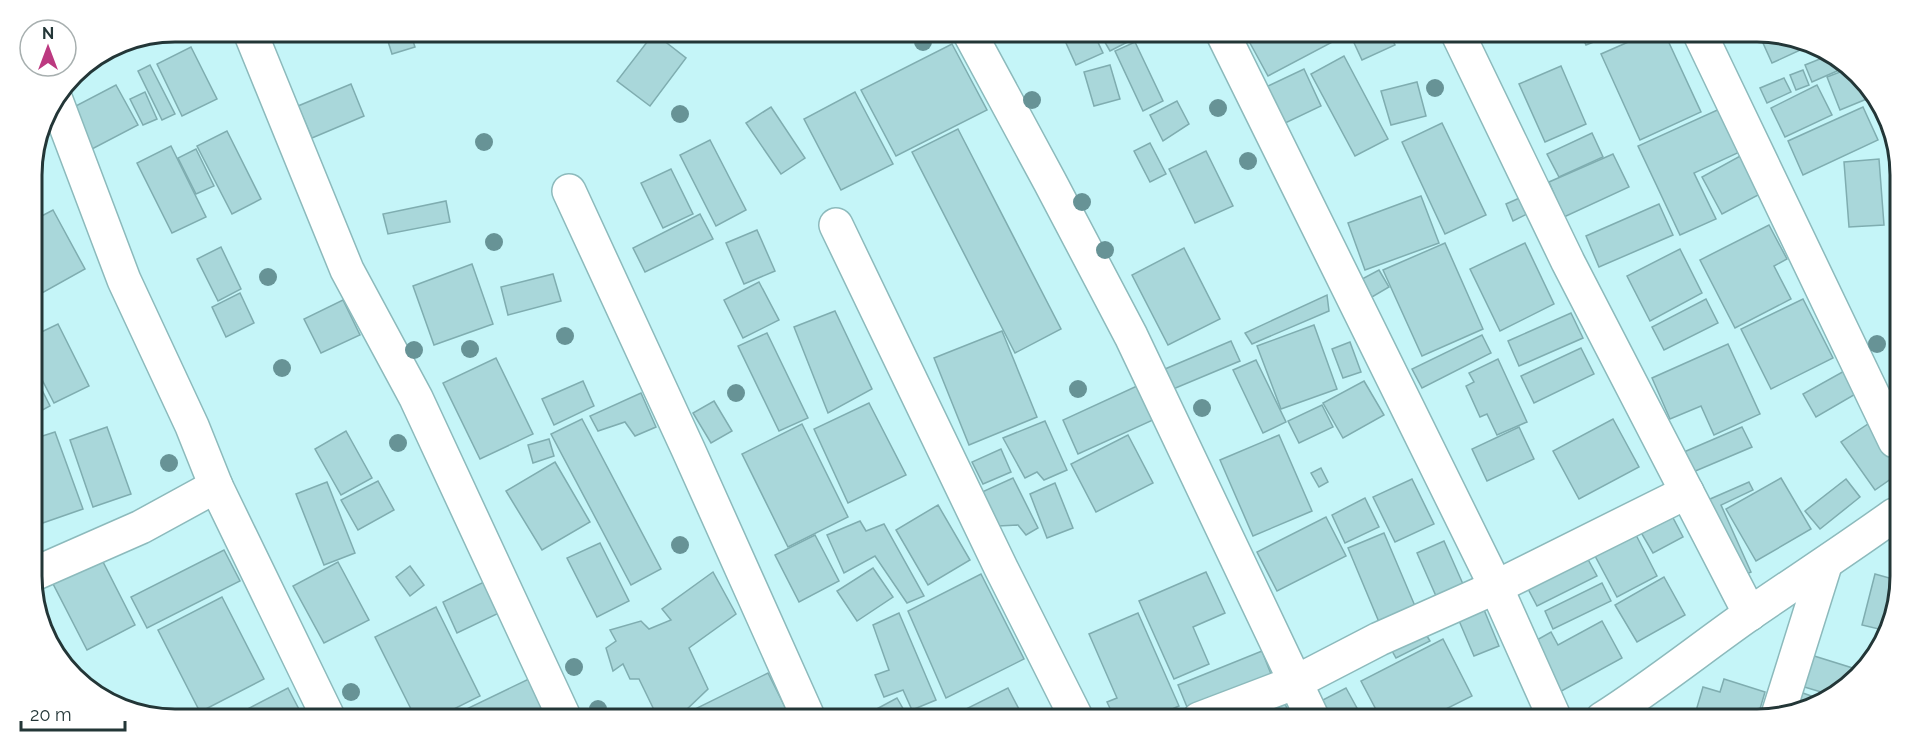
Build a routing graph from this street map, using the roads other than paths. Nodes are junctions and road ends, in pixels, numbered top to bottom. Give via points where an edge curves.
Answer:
1 (254, 42) edge
2 (974, 42) edge
3 (1227, 42) edge
4 (1462, 42) edge
5 (1704, 42) edge
6 (60, 109) edge
7 (568, 191) dead end
8 (836, 225) dead end
9 (1890, 431) edge
10 (216, 486) junction
11 (1687, 492) junction
12 (1890, 518) edge
13 (1825, 565) junction
14 (42, 570) edge
15 (1496, 587) junction
16 (1750, 614) junction
17 (1296, 682) junction
18 (1781, 706) edge
19 (323, 709) edge
20 (560, 709) edge
21 (805, 709) edge
22 (1072, 709) edge
23 (1225, 709) edge
24 (1308, 709) edge
25 (1551, 709) edge
26 (1618, 709) edge

1 - 20 street via 347,270 416,398
2 - 17 street via 1131,336
3 - 15 street
4 - 11 street via 1568,262
5 - 9 street
6 - 10 street via 124,280
7 - 21 street
8 - 22 street
10 - 14 street via 141,526
10 - 19 street
11 - 15 street
11 - 16 street
12 - 13 street
13 - 16 street
13 - 18 street
15 - 17 street via 1379,639
15 - 25 street
16 - 26 street
17 - 23 street
17 - 24 street

